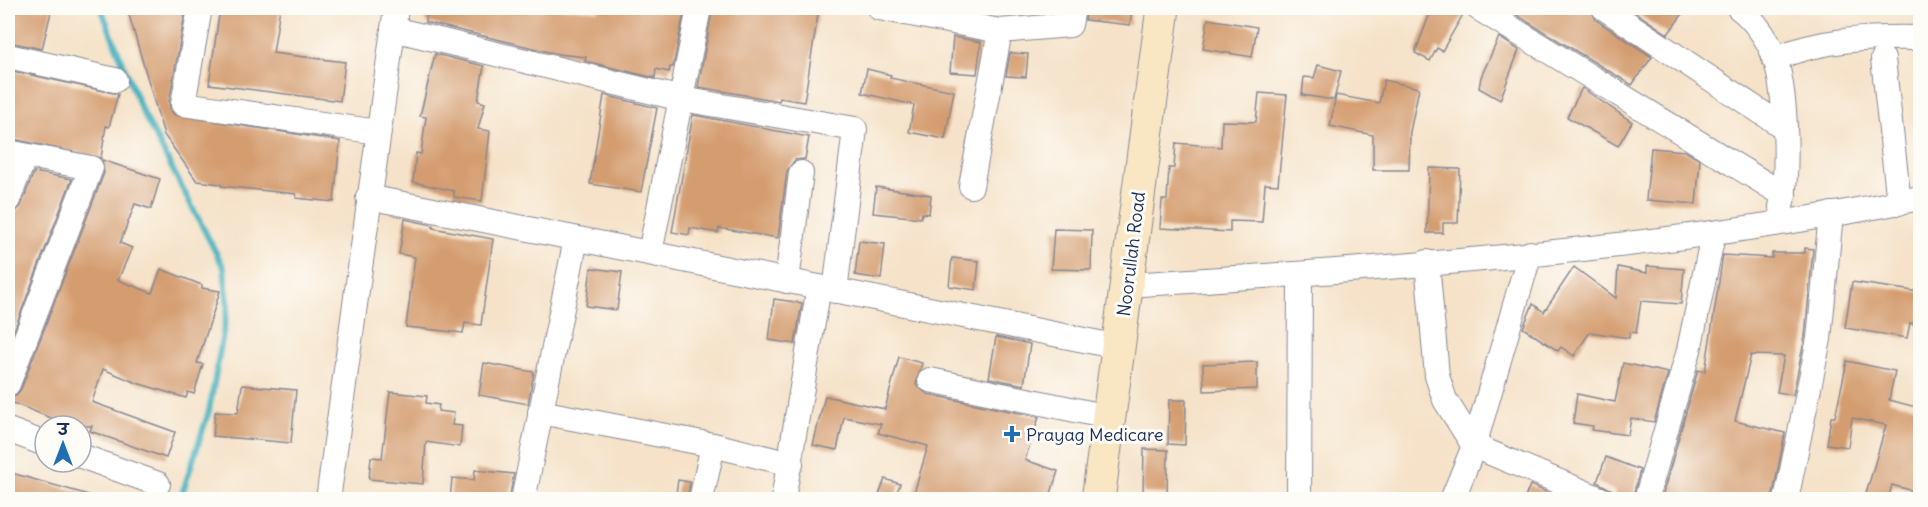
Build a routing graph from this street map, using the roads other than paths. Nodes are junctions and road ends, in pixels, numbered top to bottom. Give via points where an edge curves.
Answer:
1 (200, 8) edge
2 (699, 8) edge
3 (879, 8) edge
4 (1073, 8) edge
5 (1162, 8) edge
6 (1478, 8) edge
7 (1604, 8) edge
8 (1739, 8) edge
9 (919, 11) edge
10 (395, 18) edge
11 (1000, 31) junction
12 (1920, 38) edge
13 (8, 56) edge
14 (1774, 59) junction
15 (1883, 60) dead end
16 (115, 80) dead end
17 (682, 99) junction
18 (1785, 128) junction
19 (378, 132) junction
20 (16, 154) edge
21 (801, 174) dead end
22 (971, 186) dead end
23 (1784, 195) junction
24 (368, 197) junction
25 (8, 200) edge
26 (1910, 200) edge
27 (1831, 214) junction
28 (1778, 225) junction
29 (1713, 235) junction
30 (576, 238) junction
31 (650, 253) junction
32 (1530, 253) junction
33 (1427, 262) junction
34 (1300, 274) junction
35 (787, 281) junction
36 (1127, 285) junction
37 (827, 289) junction
38 (1119, 347) junction
39 (930, 380) dead end
40 (8, 384) edge
41 (540, 412) junction
42 (1109, 417) junction
43 (8, 430) edge
44 (33, 439) edge
45 (713, 445) junction
46 (1474, 446) junction
47 (93, 460) edge
48 (791, 464) junction
49 (158, 484) dead end
50 (524, 499) edge
51 (328, 500) edge
52 (701, 500) edge
53 (783, 500) edge
54 (1098, 500) edge
55 (1299, 500) edge
56 (1452, 500) edge
57 (1603, 500) edge
58 (1646, 500) edge
59 (1786, 500) edge

1 - 19 street via 183,104
2 - 17 street
3 - 9 street
4 - 11 street via 1070,25
5 - 36 main road, Noorullah Road
6 - 23 street
7 - 18 street
8 - 14 street via 1754,19
9 - 11 street
10 - 17 street
10 - 19 street
11 - 22 street
12 - 14 street via 1842,41 1792,51
13 - 16 street
14 - 18 street
15 - 26 street
17 - 31 street
17 - 37 street via 855,129
18 - 23 street
19 - 24 street
20 - 25 street
20 - 40 street via 91,168
21 - 35 street
23 - 28 street
24 - 30 street
24 - 51 street
26 - 27 street
27 - 28 street
27 - 59 street via 1819,339
28 - 29 street
29 - 32 street
29 - 58 street via 1689,350
30 - 31 street
30 - 41 street
31 - 35 street
32 - 33 street
32 - 46 street
33 - 34 street
33 - 46 street via 1437,376 1445,400
34 - 36 street
34 - 55 street
35 - 37 street
36 - 38 main road, Noorullah Road
37 - 38 street
37 - 48 street
38 - 42 main road, Noorullah Road
39 - 42 street
41 - 45 street
41 - 50 street
42 - 54 main road, Noorullah Road
43 - 44 street
45 - 48 street
45 - 52 street
46 - 56 street
46 - 57 street
47 - 49 street
48 - 53 street

